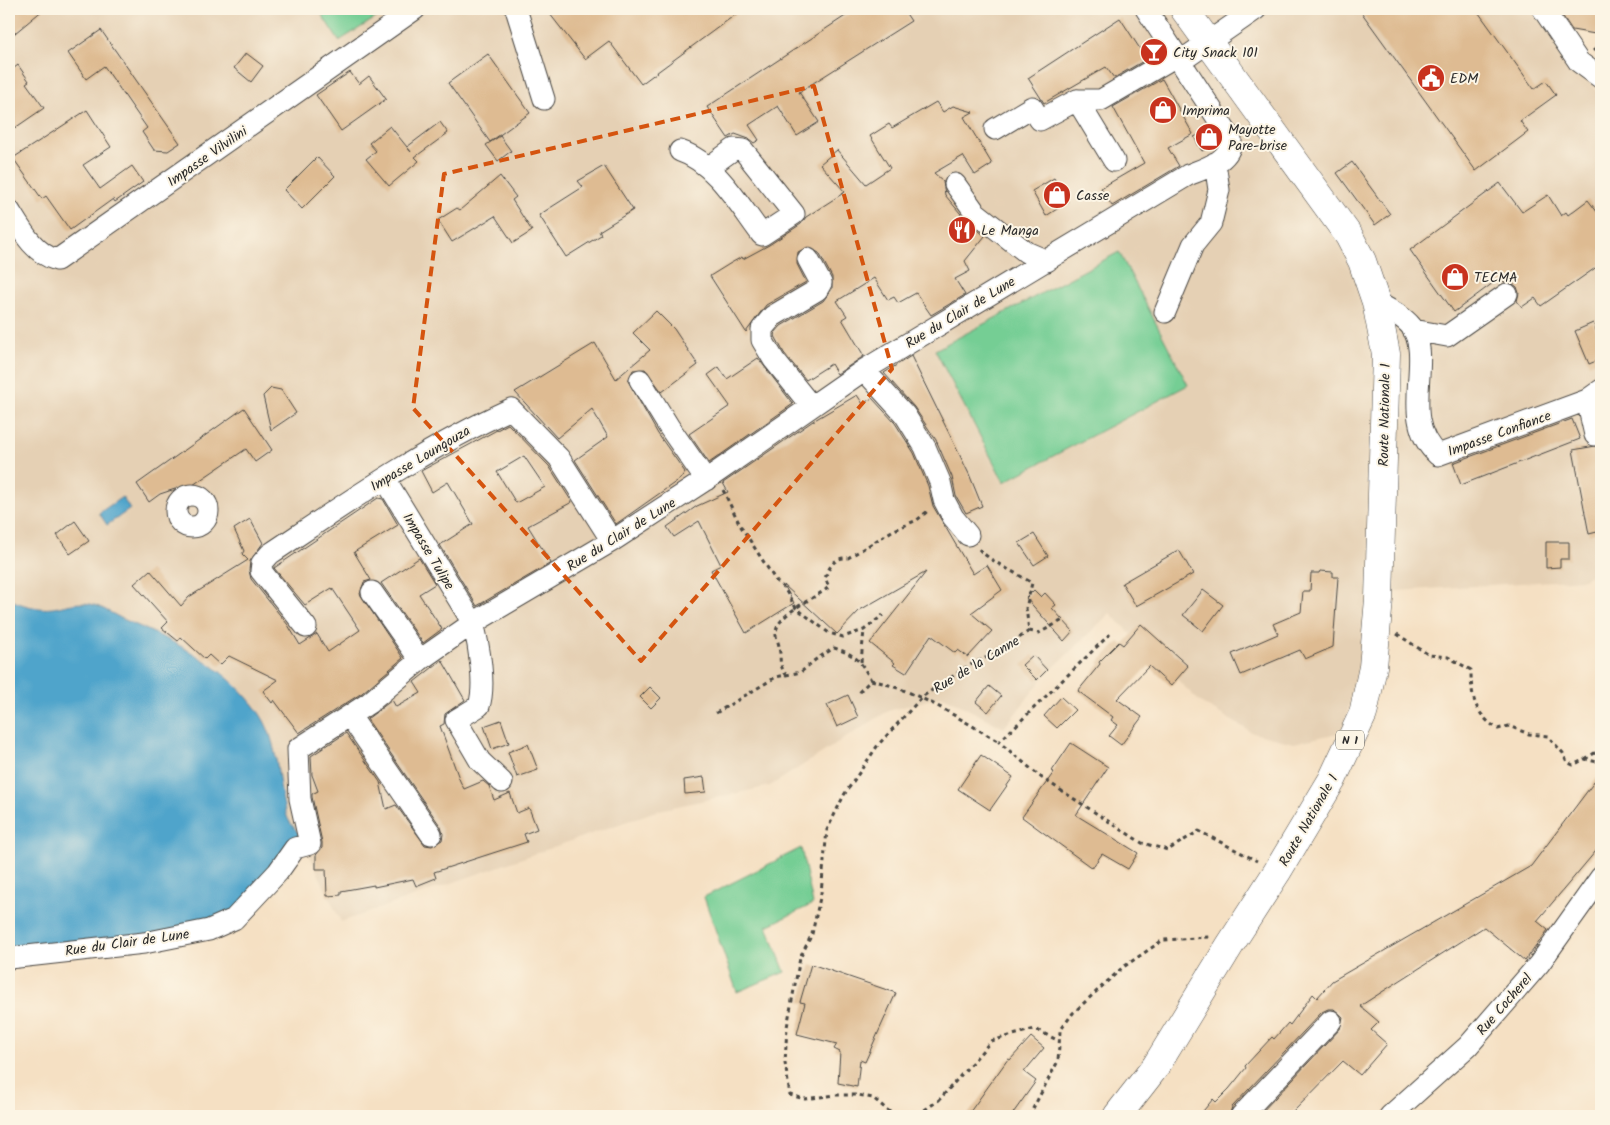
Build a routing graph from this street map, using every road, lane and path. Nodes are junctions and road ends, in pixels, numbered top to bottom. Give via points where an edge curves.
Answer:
1 (415, 9) edge
2 (516, 9) edge
3 (1146, 9) edge
4 (1165, 9) edge
5 (1184, 9) edge
6 (1256, 9) edge
7 (1543, 9) edge
8 (1193, 52) junction
9 (1601, 78) edge
10 (544, 100) dead end
11 (1078, 100) junction
12 (995, 129) dead end
13 (680, 151) dead end
14 (1114, 161) dead end
15 (1215, 163) junction
16 (709, 167) dead end
17 (955, 184) dead end
18 (9, 210) edge
19 (808, 259) dead end
20 (1047, 261) junction
21 (1507, 294) dead end
22 (1376, 302) junction
23 (1165, 312) dead end
24 (1413, 330) junction
25 (864, 370) junction
26 (640, 380) dead end
27 (1594, 395) edge
28 (811, 406) junction
29 (1595, 435) dead end
30 (710, 478) junction
31 (385, 479) junction
32 (944, 500) junction
33 (968, 535) joint
34 (612, 540) junction
35 (372, 592) dead end
36 (796, 608) junction
37 (883, 616) dead end
38 (1064, 620) dead end
39 (473, 623) junction
40 (1377, 623) junction
41 (306, 627) dead end
42 (864, 630) junction
43 (1029, 631) junction
44 (1110, 634) dead end
45 (420, 660) junction
46 (861, 662) junction
47 (787, 676) junction
48 (871, 680) junction
49 (858, 693) dead end
50 (922, 696) junction
51 (716, 713) dead end
52 (350, 716) junction
53 (999, 742) junction
54 (1601, 749) edge
55 (1585, 760) junction
56 (1601, 763) edge
57 (502, 782) dead end
58 (431, 834) dead end
59 (1277, 872) junction
60 (1601, 877) edge
61 (1230, 945) junction
62 (9, 958) edge
63 (1330, 1021) dead end
64 (1060, 1041) junction
65 (1029, 1116) edge
66 (1117, 1116) edge
67 (1241, 1116) edge
68 (1390, 1116) edge

1 - 18 street, Impasse Vilvilini via 57,260 47,258 26,236
2 - 10 street
3 - 8 street, Rue du Clair de Lune
4 - 8 main road, Route Nationale 1 / N 1
5 - 8 main road, Route Nationale 1 / N 1
6 - 8 street
7 - 9 street via 1579,62
8 - 11 street via 1100,100
8 - 15 street, Rue du Clair de Lune via 1231,139 1229,152
8 - 22 main road, Route Nationale 1 / N 1 via 1330,234
8 - 22 main road, Route Nationale 1 / N 1 via 1228,69 1349,236 1362,261
11 - 12 street via 1040,120 1032,108
11 - 14 street
13 - 16 street
15 - 20 street, Rue du Clair de Lune via 1188,175
15 - 23 street via 1219,190 1211,223 1193,246
17 - 20 street via 975,212 1026,252
19 - 28 street via 821,283 817,290 773,316 762,329 762,340
20 - 25 street, Rue du Clair de Lune
21 - 24 street via 1447,336
22 - 24 street via 1394,312
22 - 40 main road, Route Nationale 1 / N 1 via 1386,354
24 - 27 street, Impasse Confiance via 1419,345 1417,396 1420,426 1424,440 1438,455
25 - 28 street, Rue du Clair de Lune
25 - 32 street via 905,415 925,447
26 - 30 street via 669,427
27 - 29 street, Impasse Confiance
28 - 30 street, Rue du Clair de Lune
30 - 34 street, Rue du Clair de Lune
30 - 36 path
31 - 34 street, Impasse Loungouza via 467,429 511,409 559,458
31 - 39 street, Impasse Tulipe
31 - 41 street, Impasse Loungouza via 270,554 262,563 261,571
32 - 33 street
32 - 36 path via 917,520 848,558 842,557 830,564 825,578 829,586
33 - 43 path, Rue de la Canne via 985,556 1032,583 1026,608
34 - 39 street, Rue du Clair de Lune
35 - 45 street
36 - 42 path via 829,633 843,637
36 - 47 path via 778,623 776,635 780,648 779,665
37 - 42 path
38 - 43 path via 1039,633
39 - 45 street, Rue du Clair de Lune
39 - 57 street, Impasse Tulipe via 478,642 482,695 479,706 456,720 480,761
40 - 55 path via 1428,655 1448,657 1471,670 1471,695 1476,706 1498,729 1509,726 1529,734 1548,736 1563,753 1566,762 1573,765
40 - 59 main road, Route Nationale 1 / N 1 via 1373,667 1363,714 1332,780
42 - 46 path
43 - 50 path, Rue de la Canne via 1000,652 968,666
44 - 53 path
45 - 52 street, Rue du Clair de Lune
46 - 47 path via 834,648 801,672
46 - 48 path
47 - 51 path via 776,676
48 - 49 path
48 - 50 path
50 - 53 path
50 - 64 path, Rue de la Canne via 878,745 844,795 827,830 821,893 812,934 800,958 787,1027 784,1063 790,1095 805,1099 858,1094 873,1098 891,1112 917,1115 939,1100 991,1041 1036,1029
52 - 58 street
52 - 62 street, Rue du Clair de Lune via 298,749 300,799 310,844 295,848 278,872 234,919 210,930 144,943
53 - 59 path via 1042,778 1142,843 1168,850 1199,831
54 - 55 path
55 - 56 path
59 - 61 main road, Route Nationale 1 / N 1
60 - 68 street, Rue Cocherel via 1538,964 1468,1046
61 - 64 path via 1208,936 1163,940 1122,968 1073,1013 1060,1031
61 - 66 main road, Route Nationale 1 / N 1 via 1156,1066
63 - 67 street
64 - 65 path via 1058,1061

